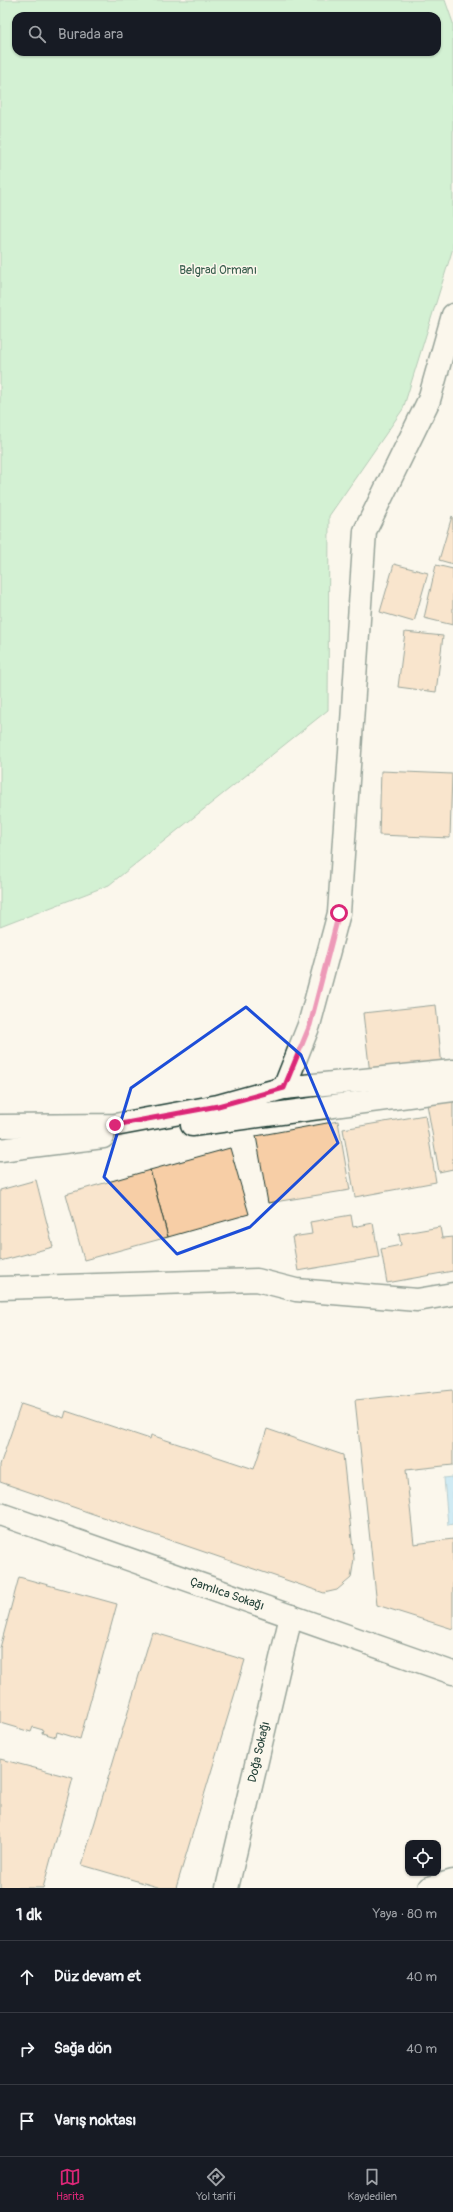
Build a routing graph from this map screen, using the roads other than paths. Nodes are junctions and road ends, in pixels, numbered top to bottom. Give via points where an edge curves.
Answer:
1 (453, 315) edge
2 (453, 1071) edge
3 (284, 1088) junction
4 (453, 1090) edge
5 (0, 1126) edge
6 (0, 1150) edge
7 (0, 1288) edge
8 (453, 1294) edge
9 (1, 1520) edge
10 (291, 1616) junction
11 (453, 1673) edge
12 (453, 1881) edge
13 (227, 1888) edge
14 (429, 1888) edge

1 - 3 street via 430,400 365,531 339,913 310,1025
2 - 3 street
3 - 5 street via 218,1106 115,1125
4 - 6 street
7 - 8 street via 257,1280 296,1290 417,1300
9 - 10 street, Çamlıca Sokağı
10 - 11 street, Çamlıca Sokağı
10 - 13 street, Doğa Sokağı
12 - 14 street

